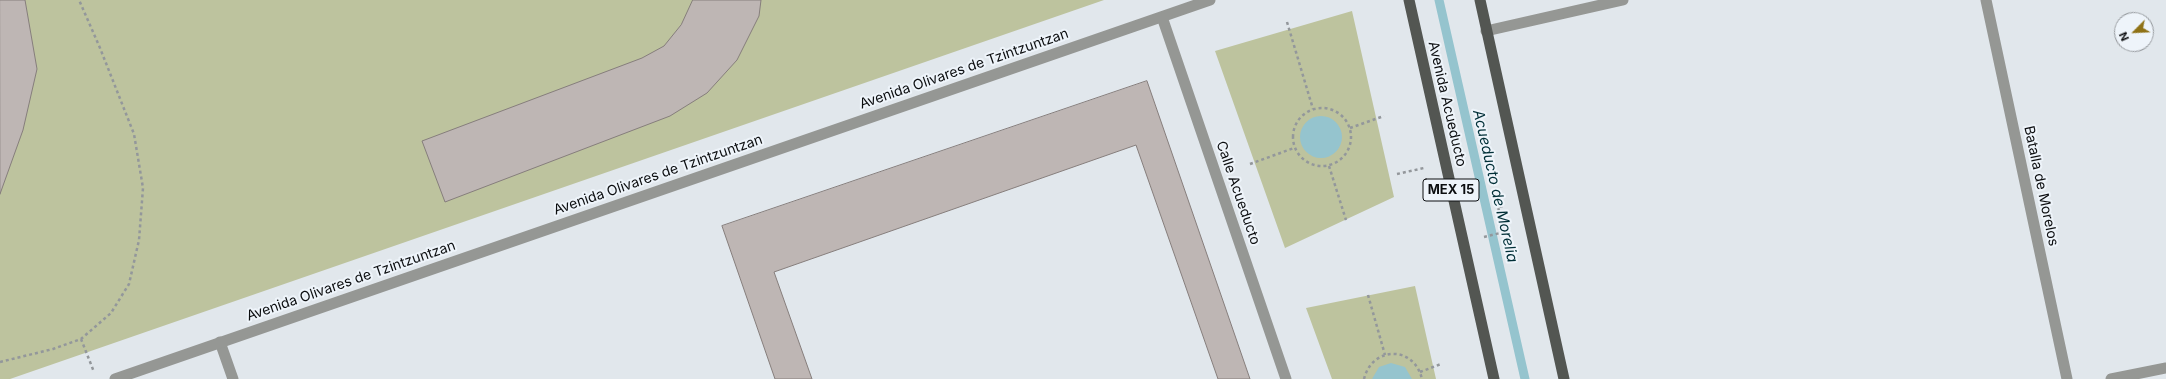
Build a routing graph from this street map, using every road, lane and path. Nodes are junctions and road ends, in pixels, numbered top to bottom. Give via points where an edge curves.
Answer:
1 (79, 0) edge
2 (1210, 0) edge
3 (1409, 0) edge
4 (1480, 0) edge
5 (1623, 0) edge
6 (1986, 0) edge
7 (1162, 17) junction
8 (1287, 22) dead end
9 (1486, 31) junction
10 (1313, 109) junction
11 (1384, 116) dead end
12 (1350, 128) junction
13 (1294, 148) junction
14 (1250, 164) dead end
15 (1329, 166) junction
16 (1498, 207) dead end
17 (1346, 220) dead end
18 (1480, 238) dead end
19 (1368, 295) dead end
20 (80, 339) junction
21 (220, 342) junction
22 (1385, 355) junction
23 (0, 362) edge
24 (1441, 364) dead end
25 (2166, 368) edge
26 (1420, 372) junction
27 (97, 379) edge
28 (115, 379) edge
29 (233, 379) edge
30 (1286, 379) edge
31 (1364, 379) edge
32 (1422, 379) edge
33 (1494, 379) edge
34 (1564, 379) edge
35 (2067, 379) edge
36 (2112, 379) edge

1 - 20 path via 134,134 143,188 139,240 129,284 111,313
2 - 7 street, Avenida Olivares de Tzintzuntzan
3 - 33 main road, Avenida Acueducto / MEX 15
4 - 9 main road
5 - 9 street
6 - 35 street, Batalla de Morelos
7 - 21 street, Avenida Olivares de Tzintzuntzan
7 - 30 street, Calle Acueducto
8 - 10 path
9 - 34 main road
10 - 12 path via 1328,108 1337,112
10 - 13 path via 1300,117 1294,125
11 - 12 path
12 - 15 path via 1351,137 1346,155 1339,162
13 - 14 path
13 - 15 path via 1303,161 1312,165
15 - 17 path
16 - 18 path via 1504,232
19 - 22 path
20 - 23 path via 53,349
20 - 27 path
21 - 28 street, Avenida Olivares de Tzintzuntzan
21 - 29 street
22 - 26 path via 1400,354 1409,358
22 - 31 path via 1372,363
24 - 26 path
25 - 36 street
26 - 32 path

